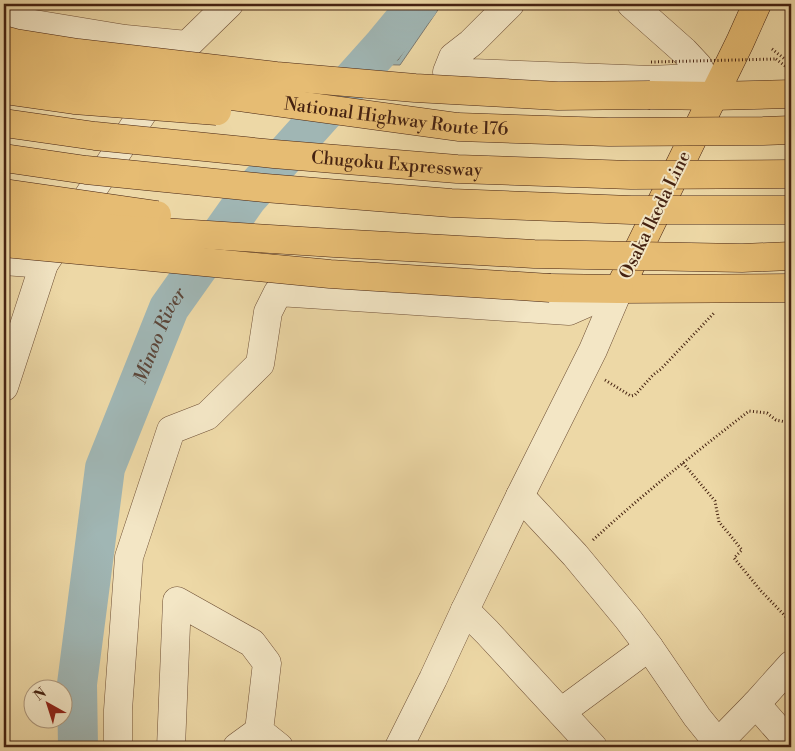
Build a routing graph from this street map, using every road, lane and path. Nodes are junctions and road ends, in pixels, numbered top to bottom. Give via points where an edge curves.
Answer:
1 (229, 4) edge
2 (510, 4) edge
3 (631, 4) edge
4 (757, 4) edge
5 (4, 19) edge
6 (4, 40) edge
7 (674, 42) junction
8 (187, 45) junction
9 (772, 49) dead end
10 (4, 62) edge
11 (791, 64) edge
12 (791, 70) edge
13 (651, 79) junction
14 (4, 90) edge
15 (791, 94) edge
16 (713, 96) junction
17 (4, 123) edge
18 (458, 127) junction
19 (791, 130) edge
20 (4, 158) edge
21 (791, 174) edge
22 (4, 192) edge
23 (791, 210) edge
24 (4, 219) edge
25 (4, 243) edge
26 (334, 243) junction
27 (791, 256) edge
28 (4, 261) edge
29 (44, 264) junction
30 (619, 288) junction
31 (791, 288) edge
32 (718, 309) dead end
33 (14, 317) edge
34 (598, 376) dead end
35 (4, 387) edge
36 (791, 422) edge
37 (683, 463) junction
38 (520, 496) junction
39 (575, 555) junction
40 (465, 610) junction
41 (791, 622) edge
42 (649, 647) junction
43 (791, 666) edge
44 (756, 704) junction
45 (561, 712) junction
46 (269, 739) edge
47 (398, 742) edge
48 (791, 744) edge
49 (716, 745) edge
50 (118, 747) edge
51 (171, 747) edge
52 (238, 747) edge
53 (593, 747) edge

1 - 8 street
2 - 13 street via 453,57 447,72
3 - 7 street
4 - 16 main road, Osaka Ikeda Line
5 - 8 street via 125,39
6 - 13 main road, bridge via 78,53 415,88 558,96
7 - 13 street via 676,50 671,65
7 - 16 street via 698,66
8 - 29 street
9 - 11 path
10 - 18 main road, National Highway Route 176, bridge
12 - 13 path, bridge via 776,59
13 - 16 main road
14 - 18 main road, bridge via 74,100
15 - 16 main road
16 - 30 main road, Osaka Ikeda Line
17 - 21 main road, Chugoku Expressway, bridge via 95,136 457,169 631,175
18 - 19 main road, National Highway Route 176, bridge via 609,132
20 - 23 main road, Chugoku Expressway, bridge via 86,170 451,203 631,210
22 - 26 main road, bridge
24 - 26 main road, bridge via 52,225
25 - 30 main road, bridge via 330,274 550,288
26 - 27 main road, bridge via 534,254
28 - 29 street
29 - 33 street
30 - 31 main road, Osaka Ikeda Line
30 - 38 street via 593,350
30 - 50 street via 569,311 278,292 268,312 260,364 207,416 171,430 129,557
32 - 34 path via 635,395 630,396
33 - 35 street
36 - 37 path via 776,420 767,413 749,411
37 - 39 path
37 - 41 path via 715,501 719,522 742,550 734,558 760,591
38 - 39 street
38 - 40 street
39 - 42 street
40 - 45 street
40 - 47 street via 433,679
42 - 45 street
42 - 49 street
43 - 44 street
44 - 48 street
44 - 49 street
45 - 53 street
46 - 51 street via 267,663 252,643 177,601
46 - 52 street

